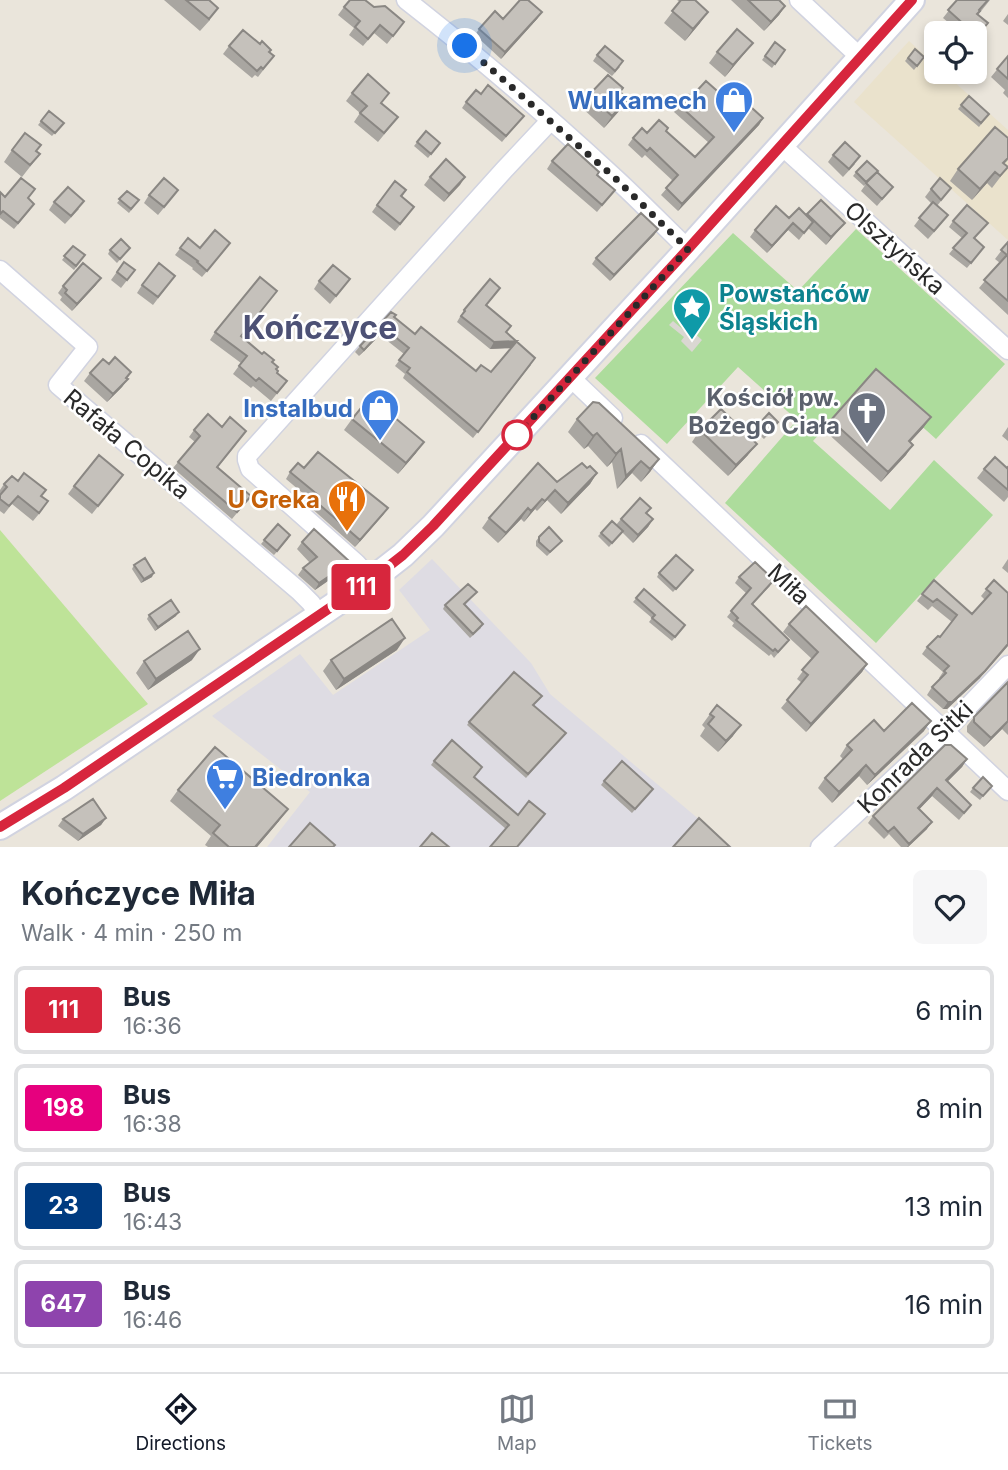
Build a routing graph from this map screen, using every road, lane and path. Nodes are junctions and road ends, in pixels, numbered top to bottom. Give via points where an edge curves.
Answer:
1 (406, 0) edge
2 (799, 0) edge
3 (912, 0) edge
4 (861, 58) junction
5 (550, 121) junction
6 (782, 146) junction
7 (688, 249) junction
8 (0, 270) edge
9 (1008, 350) edge
10 (570, 377) junction
11 (371, 580) junction
12 (319, 615) junction
13 (1008, 665) edge
14 (944, 732) junction
15 (1008, 791) edge
16 (0, 827) edge
17 (820, 847) edge

1 - 5 street
2 - 4 street
3 - 4 main road
4 - 6 main road
5 - 7 street
5 - 11 street via 247,456 250,469
6 - 7 main road
6 - 9 street, Olsztyńska
7 - 10 main road
8 - 12 street, Rafała Copika via 88,347 58,385 299,591
10 - 11 main road via 426,533
10 - 14 street, Miła
11 - 12 main road
12 - 16 main road
13 - 14 street, Konrada Sitki
14 - 15 street, Miła
14 - 17 street, Konrada Sitki

